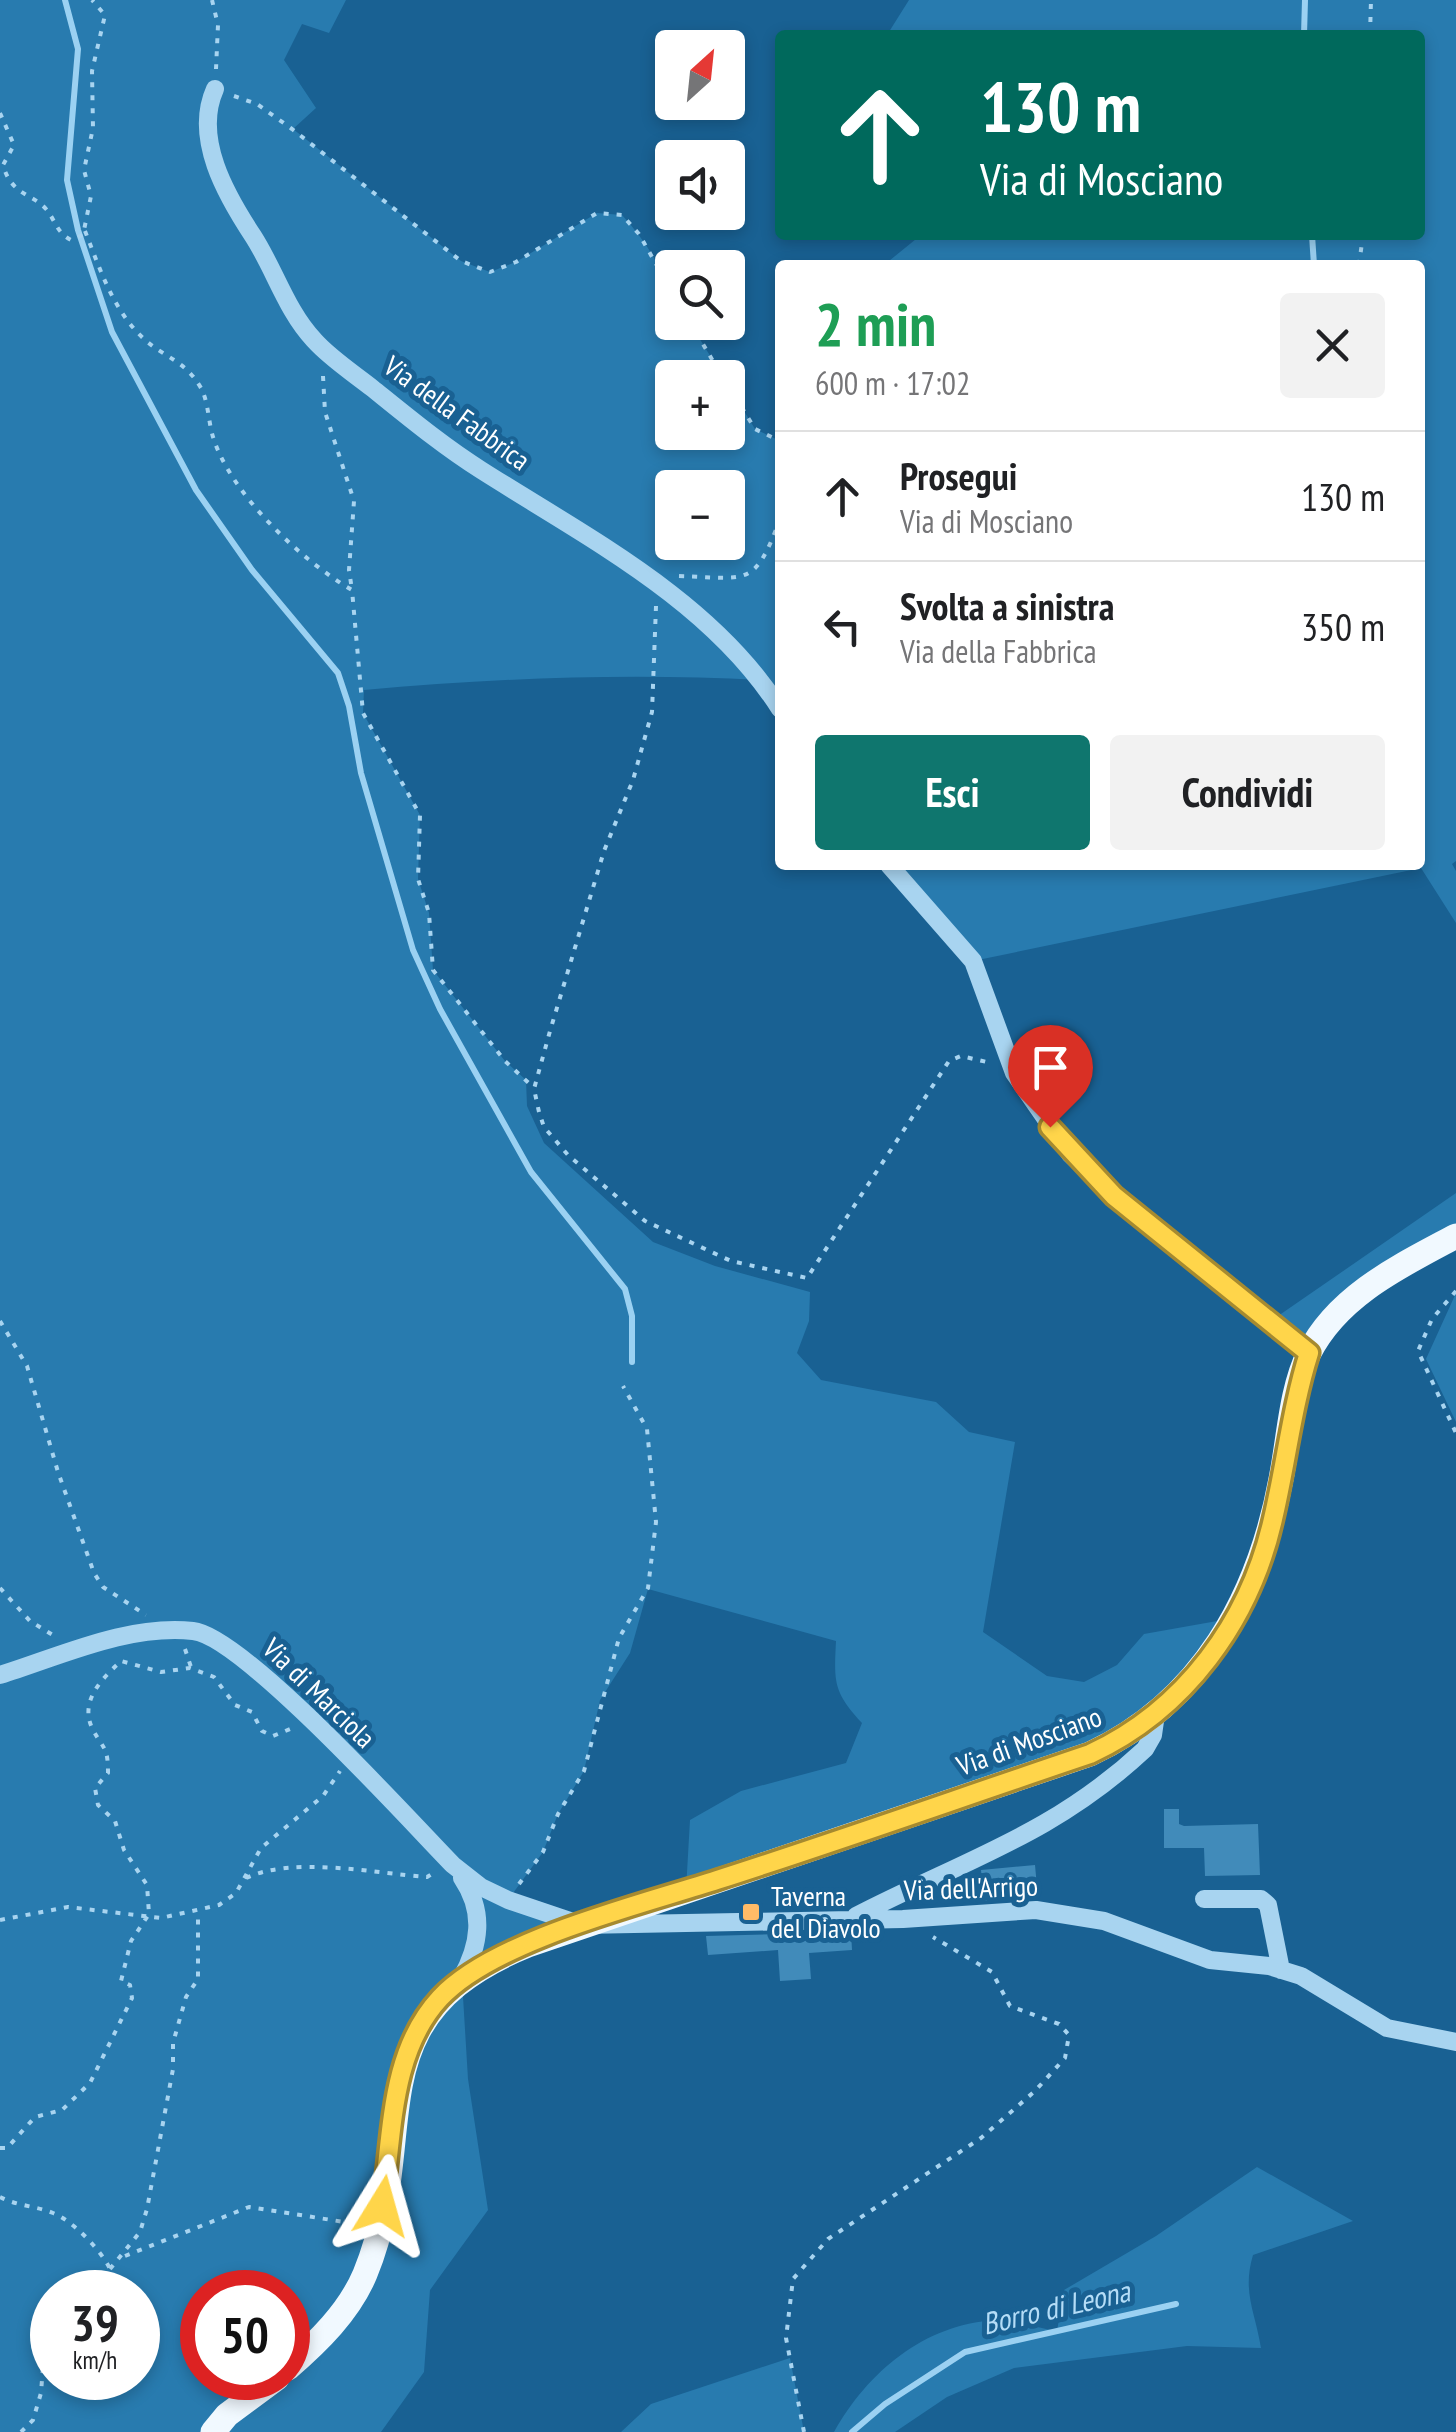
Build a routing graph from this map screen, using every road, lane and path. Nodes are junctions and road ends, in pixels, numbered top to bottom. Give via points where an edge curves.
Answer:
1 (92, 0) edge
2 (212, 0) edge
3 (1371, 0) edge
4 (1370, 30) edge
5 (215, 89) junction
6 (0, 114) edge
7 (85, 231) junction
8 (655, 262) edge
9 (317, 344) junction
10 (745, 413) edge
11 (775, 439) edge
12 (775, 530) edge
13 (657, 586) junction
14 (352, 590) junction
15 (775, 701) edge
16 (892, 870) edge
17 (1014, 1072) junction
18 (534, 1088) junction
19 (1456, 1236) edge
20 (1456, 1291) edge
21 (0, 1320) edge
22 (1309, 1353) junction
23 (622, 1386) dead end
24 (1456, 1433) edge
25 (0, 1588) edge
26 (160, 1630) junction
27 (74, 1652) junction
28 (0, 1675) edge
29 (1156, 1714) junction
30 (306, 1718) junction
31 (348, 1758) junction
32 (453, 1865) junction
33 (246, 1878) junction
34 (508, 1900) junction
35 (1204, 1900) dead end
36 (198, 1913) junction
37 (149, 1914) junction
38 (856, 1917) junction
39 (903, 1919) junction
40 (0, 1920) edge
41 (582, 1925) junction
42 (1281, 1970) junction
43 (462, 1980) junction
44 (1456, 2042) edge
45 (0, 2148) edge
46 (0, 2197) edge
47 (378, 2232) junction
48 (120, 2258) junction
49 (110, 2269) joint
50 (310, 2349) edge
51 (37, 2400) edge
52 (247, 2400) edge
53 (20, 2432) edge
54 (213, 2432) edge
55 (804, 2432) edge

1 - 7 path via 106,15 92,71
2 - 5 path via 218,25
3 - 4 path
5 - 8 path via 257,104 478,270 516,262 597,212 622,214
5 - 9 street, Via della Fabbrica via 207,129 222,180 290,308
6 - 7 path via 14,146 5,173 24,197 44,206 66,238
7 - 14 path via 109,293 144,340 182,362 203,391 214,441 233,478 299,555
9 - 13 street, Via della Fabbrica via 429,434 571,522
9 - 14 path via 325,412 354,501
10 - 11 path via 755,430
12 - 13 path via 758,569 740,580 676,576
13 - 15 street, Via della Fabbrica via 722,640
13 - 18 path via 652,712
14 - 18 path via 363,712 420,816 418,879 429,913 432,970
16 - 17 street via 973,961
17 - 18 path via 961,1056 949,1061 808,1278 731,1260 645,1220 544,1128
17 - 22 street via 1070,1154 1114,1196
19 - 22 main road, Via di Mosciano via 1351,1300
20 - 24 path via 1432,1319 1418,1351
21 - 26 path via 28,1366 94,1573
22 - 29 main road, Via di Mosciano via 1257,1571 1223,1640 1181,1694
23 - 34 path via 649,1445 656,1522 648,1588 619,1638 584,1772 543,1852
25 - 27 path via 30,1621
26 - 27 street, Via di Marciola
26 - 30 street, Via di Marciola via 198,1631 221,1643 254,1665
27 - 28 street, Via di Marciola
29 - 38 street via 1145,1749 1062,1816
29 - 41 main road, Via di Mosciano via 1128,1737 1090,1754
30 - 31 street, Via di Marciola
30 - 37 path via 272,1736 214,1677 190,1668 161,1672 122,1661 96,1684 92,1728 106,1744 108,1773 94,1788 142,1875
31 - 32 street, Via di Marciola
31 - 33 path via 324,1796 262,1848
32 - 33 path via 427,1877 308,1864 266,1868
32 - 34 street, Via di Marciola
32 - 43 street, Via di Marciola via 477,1910 478,1940
33 - 36 path via 236,1893
34 - 41 street, Via di Marciola
35 - 42 street via 1268,1905
36 - 37 path
36 - 48 path via 198,1978 173,2043 147,2209
37 - 40 path via 68,1907
37 - 45 path via 126,1956 121,1981 132,1998 90,2083 62,2110 35,2116
38 - 39 street, Via dell'Arrigo
38 - 41 street, Via dell'Arrigo
39 - 42 street, Via dell'Arrigo via 1036,1910 1104,1921 1210,1960
39 - 55 path via 992,1972 1010,2006 1059,2024 1069,2036 1064,2058 1035,2092 981,2138 828,2239 793,2279 786,2338
41 - 43 main road, Via di Mosciano via 489,1961
42 - 44 street, Via dell'Arrigo via 1387,2028
43 - 47 main road, Via di Mosciano via 439,2000 401,2067
46 - 49 path via 52,2212
47 - 48 path via 362,2222 249,2207
47 - 50 main road, Via di Mosciano via 364,2275
48 - 49 path
51 - 53 path via 34,2420
52 - 54 main road

